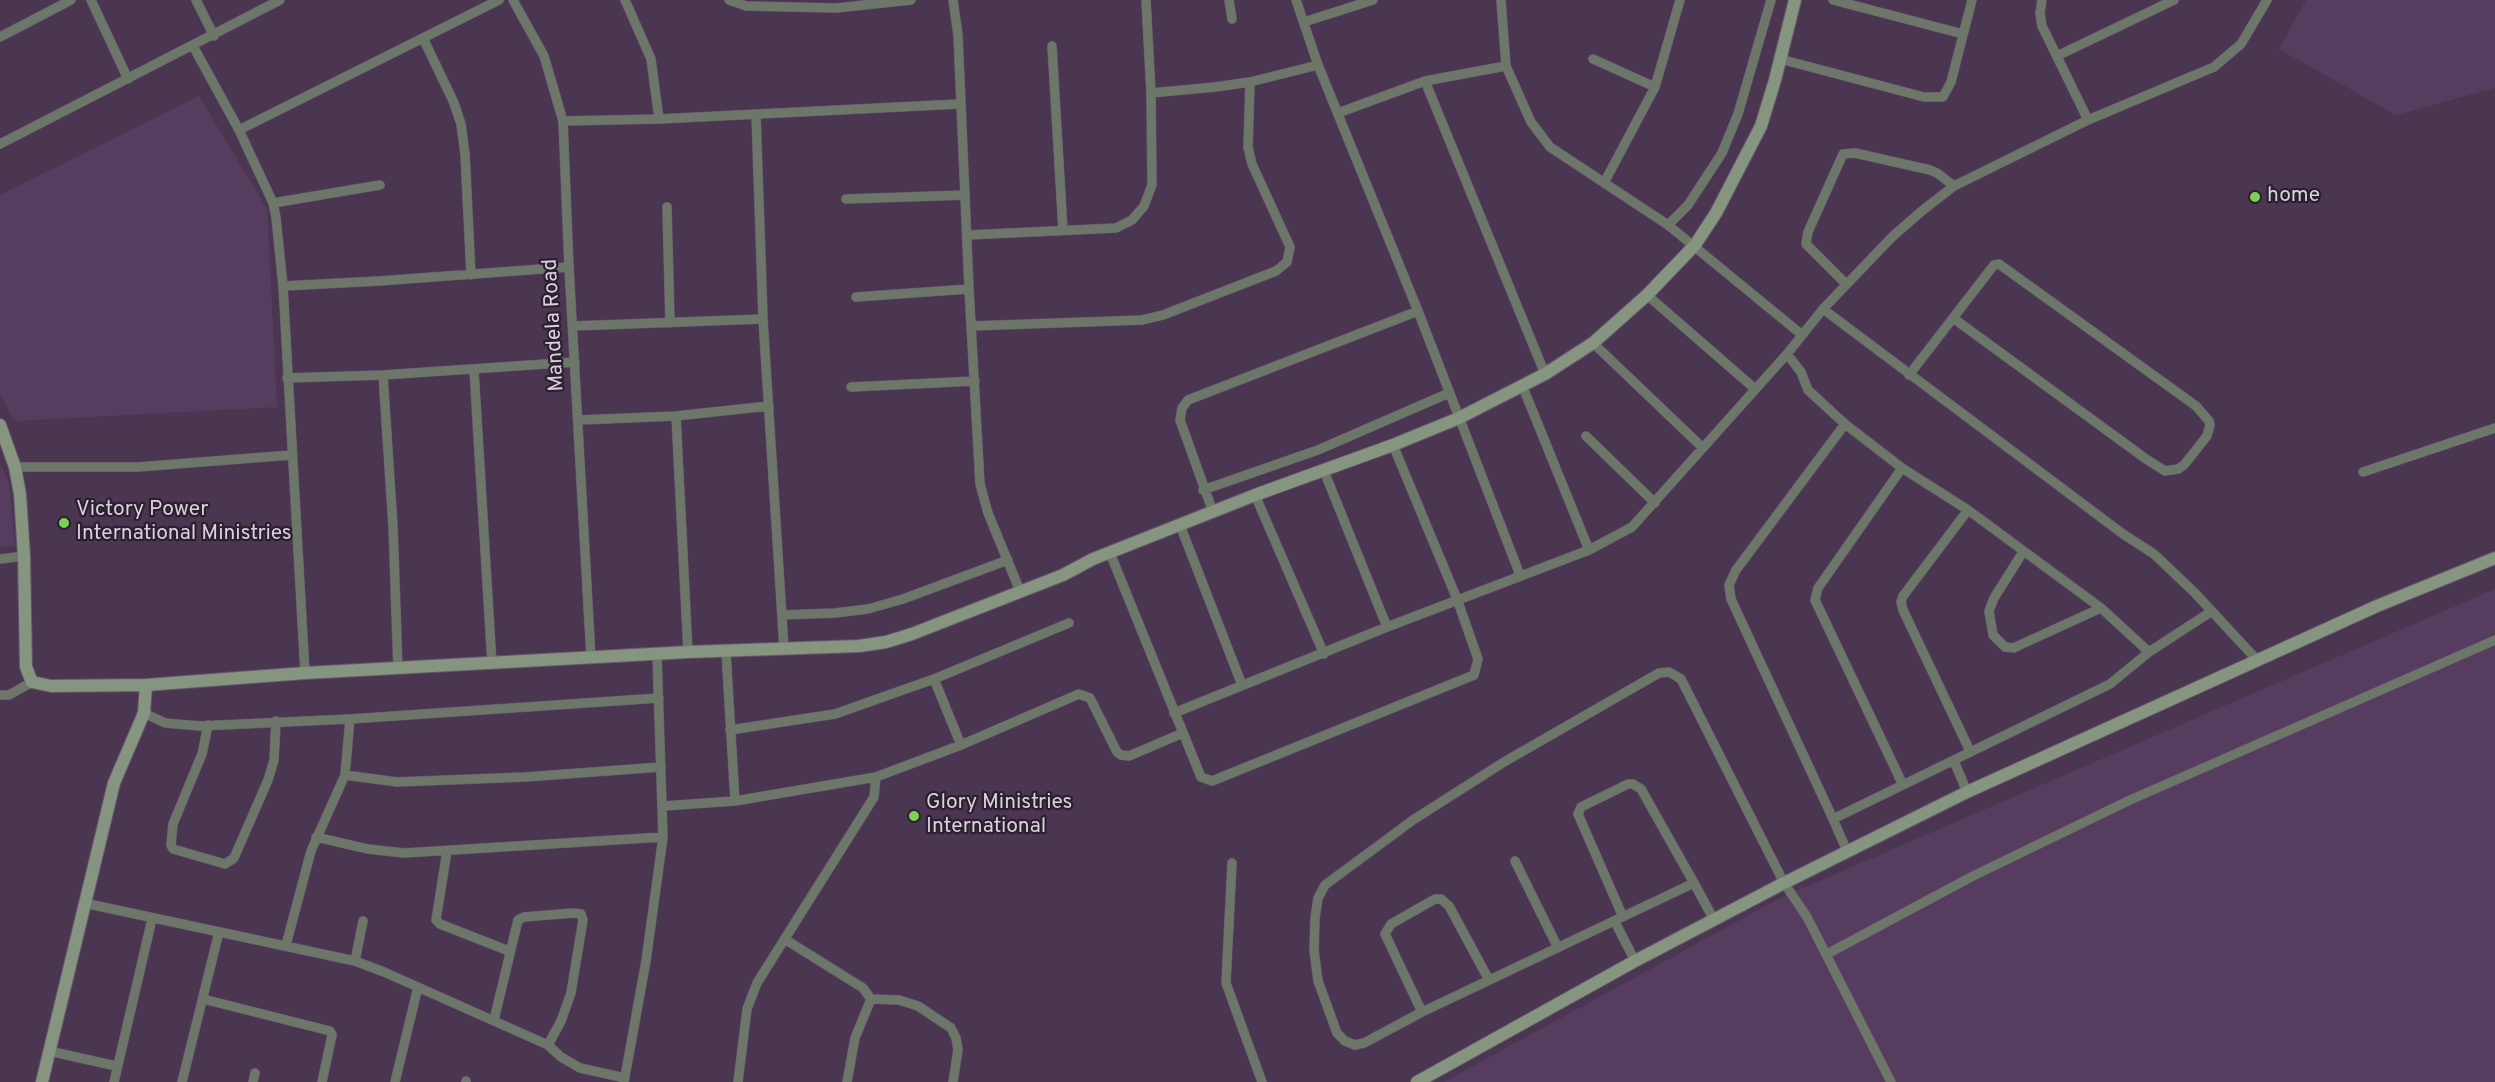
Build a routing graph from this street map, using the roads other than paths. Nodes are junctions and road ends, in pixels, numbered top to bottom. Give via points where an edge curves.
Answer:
1 (71, 0) edge
2 (91, 0) edge
3 (195, 0) edge
4 (280, 0) edge
5 (499, 0) edge
6 (513, 0) edge
7 (625, 0) edge
8 (729, 0) edge
9 (911, 0) edge
10 (953, 0) edge
11 (1146, 0) edge
12 (1229, 0) edge
13 (1296, 0) edge
14 (1373, 0) edge
15 (1501, 0) edge
16 (1680, 0) edge
17 (1772, 0) edge
18 (1795, 0) edge
19 (1833, 0) edge
20 (1972, 0) edge
21 (2042, 0) edge
22 (2174, 0) edge
23 (2267, 0) edge
24 (1232, 19) dead end
25 (1305, 22) junction
26 (1963, 34) junction
27 (214, 36) junction
28 (0, 37) edge
29 (423, 38) junction
30 (193, 46) junction
31 (1052, 46) dead end
32 (2057, 56) junction
33 (1593, 59) dead end
34 (1780, 59) junction
35 (1318, 65) junction
36 (1506, 66) junction
37 (128, 79) junction
38 (1425, 81) junction
39 (1250, 82) junction
40 (1655, 87) junction
41 (1151, 93) junction
42 (960, 104) junction
43 (1338, 113) junction
44 (756, 114) junction
45 (659, 119) junction
46 (2088, 120) junction
47 (563, 121) junction
48 (239, 130) junction
49 (0, 144) edge
50 (1604, 183) junction
51 (380, 185) dead end
52 (1954, 186) junction
53 (965, 195) junction
54 (846, 199) dead end
55 (273, 203) junction
56 (667, 207) dead end
57 (1668, 225) junction
58 (1063, 230) junction
59 (968, 235) junction
60 (1695, 245) junction
61 (569, 267) junction
62 (471, 275) junction
63 (1846, 284) junction
64 (283, 286) junction
65 (969, 289) junction
66 (1647, 296) junction
67 (856, 297) dead end
68 (1822, 309) junction
69 (1418, 311) junction
70 (1953, 318) junction
71 (763, 319) junction
72 (670, 323) junction
73 (573, 326) junction
74 (971, 326) junction
75 (1802, 334) junction
76 (1593, 343) junction
77 (1787, 354) junction
78 (575, 362) junction
79 (474, 370) junction
80 (1545, 374) junction
81 (383, 375) junction
82 (1909, 375) junction
83 (288, 378) junction
84 (975, 381) junction
85 (1522, 385) junction
86 (851, 387) dead end
87 (1754, 388) junction
88 (1449, 393) junction
89 (769, 406) junction
90 (676, 416) junction
91 (1459, 418) junction
92 (579, 420) junction
93 (1845, 424) junction
94 (0, 425) edge
95 (2495, 428) edge
96 (1586, 436) dead end
97 (1393, 445) junction
98 (1703, 448) junction
99 (291, 455) junction
100 (15, 467) junction
101 (1902, 468) junction
102 (1324, 471) junction
103 (2363, 472) dead end
104 (1203, 490) junction
105 (1256, 495) junction
106 (1655, 503) junction
107 (1968, 510) junction
108 (1213, 512) junction
109 (1180, 525) junction
110 (1589, 550) junction
111 (2024, 552) junction
112 (1110, 553) junction
113 (24, 556) junction
114 (2495, 558) edge
115 (0, 559) edge
116 (1008, 560) junction
117 (1520, 575) junction
118 (1020, 591) junction
119 (1457, 599) junction
120 (2101, 608) junction
121 (2212, 611) junction
122 (782, 615) junction
123 (1069, 623) dead end
124 (1387, 627) junction
125 (2495, 640) edge
126 (784, 649) junction
127 (688, 652) junction
128 (726, 652) junction
129 (2149, 652) junction
130 (657, 654) junction
131 (1324, 654) junction
132 (591, 658) junction
133 (2257, 660) junction
134 (492, 664) junction
135 (398, 669) junction
136 (305, 673) junction
137 (934, 679) junction
138 (32, 682) junction
139 (146, 685) junction
140 (1242, 685) junction
141 (0, 695) edge
142 (659, 698) junction
143 (144, 713) junction
144 (1174, 713) junction
145 (350, 719) junction
146 (276, 721) junction
147 (208, 725) junction
148 (729, 730) junction
149 (1183, 733) junction
150 (961, 745) junction
151 (1970, 751) junction
152 (1954, 761) junction
153 (661, 767) junction
154 (345, 775) junction
155 (876, 777) junction
156 (1903, 785) junction
157 (1967, 792) junction
158 (735, 801) junction
159 (663, 806) junction
160 (1833, 819) junction
161 (316, 837) junction
162 (663, 837) junction
163 (447, 851) junction
164 (1847, 851) junction
165 (1515, 861) dead end
166 (1232, 863) dead end
167 (1694, 883) junction
168 (1784, 883) junction
169 (84, 903) junction
170 (152, 919) junction
171 (1619, 919) junction
172 (1714, 920) junction
173 (363, 921) dead end
174 (219, 932) junction
175 (786, 940) junction
176 (286, 945) junction
177 (1558, 948) junction
178 (509, 951) junction
179 (1827, 954) junction
180 (355, 961) junction
181 (1635, 961) junction
182 (1489, 980) junction
183 (418, 987) junction
184 (203, 999) junction
185 (871, 999) junction
186 (1422, 1012) junction
187 (494, 1020) junction
188 (548, 1045) junction
189 (49, 1051) junction
190 (117, 1066) junction
191 (625, 1080) edge
192 (42, 1082) edge
193 (114, 1082) edge
194 (182, 1082) edge
195 (322, 1082) edge
196 (395, 1082) edge
197 (738, 1082) edge
198 (847, 1082) edge
199 (953, 1082) edge
200 (1262, 1082) edge
201 (1417, 1082) edge
202 (1891, 1082) edge

1 - 28 street
2 - 37 street
3 - 27 street
4 - 27 street
5 - 29 street
6 - 47 street, Mandela Road via 544,56
7 - 45 street via 651,59
8 - 9 street via 746,6 836,9
10 - 42 street
11 - 41 street
12 - 24 street
13 - 25 street
14 - 25 street
15 - 36 street
16 - 40 street
17 - 57 street via 1738,114 1722,153 1688,205
18 - 34 street
19 - 26 street
20 - 26 street
21 - 32 street via 2040,19
22 - 32 street
23 - 46 street via 2241,44 2214,67
25 - 35 street
26 - 34 street via 1951,81 1943,97 1936,98
27 - 30 street
29 - 48 street
29 - 62 street via 461,124
30 - 37 street
30 - 48 street
31 - 58 street
32 - 46 street
33 - 40 street
34 - 60 street via 1752,145
35 - 39 street
35 - 43 street
36 - 38 street
36 - 50 street via 1541,136 1562,157
37 - 49 street
38 - 43 street
38 - 80 street
39 - 41 street
39 - 74 street via 1248,147 1290,247 1287,262 1276,271 1142,320
40 - 50 street
41 - 58 street via 1152,185 1144,206 1132,220 1116,228
42 - 44 street
42 - 53 street
43 - 69 street
44 - 45 street
44 - 71 street
45 - 47 street
46 - 52 street
47 - 61 street, Mandela Road
48 - 55 street
50 - 57 street
51 - 55 street
52 - 63 street via 1892,237
52 - 63 street via 1937,172 1854,153 1843,154 1806,244
53 - 54 street
53 - 59 street
55 - 64 street
56 - 72 street
57 - 60 street
58 - 59 street
59 - 65 street
60 - 66 street
60 - 75 street
61 - 62 street
61 - 73 street, Mandela Road
62 - 64 street
63 - 68 street
64 - 83 street
65 - 67 street
65 - 74 street
66 - 76 street
66 - 87 street
68 - 75 street
68 - 82 street
69 - 88 street
69 - 104 street via 1188,400 1180,420
70 - 70 street via 1994,266 2003,266 2196,406 2209,420 2207,436 2184,465 2165,471
70 - 82 street
71 - 72 street
71 - 89 street
72 - 73 street
73 - 78 street, Mandela Road
74 - 84 street
75 - 77 street
76 - 80 street
76 - 98 street
77 - 87 street
77 - 93 street via 1808,390
78 - 79 street
78 - 92 street, Mandela Road
79 - 81 street
79 - 134 street
80 - 85 street
81 - 83 street
81 - 135 street
82 - 121 street via 2154,554
83 - 99 street
84 - 86 street
84 - 116 street via 982,498
85 - 91 street
85 - 110 street
87 - 98 street
88 - 91 street
88 - 104 street via 1318,450
89 - 90 street
89 - 122 street
90 - 92 street
90 - 127 street
91 - 97 street
91 - 117 street
92 - 132 street, Mandela Road
93 - 101 street
93 - 160 street via 1736,570 1729,585 1731,599
94 - 100 street
95 - 103 street
96 - 106 street
97 - 102 street
97 - 119 street
98 - 106 street
99 - 100 street via 138,467
99 - 136 street
100 - 113 street
101 - 107 street
101 - 156 street via 1818,588 1815,600
102 - 105 street
102 - 124 street
104 - 108 street
105 - 108 street
105 - 131 street
106 - 110 street via 1632,527
107 - 111 street
107 - 151 street via 1901,602
108 - 109 street
109 - 112 street
109 - 140 street
110 - 117 street
111 - 120 street
111 - 120 street via 1989,611 1993,635 2005,647 2014,648
112 - 118 street
112 - 144 street
113 - 115 street
113 - 138 street via 26,667
114 - 133 street
116 - 118 street
116 - 122 street via 868,609
117 - 119 street
118 - 126 street via 886,642
119 - 124 street
119 - 149 street via 1478,659 1474,675 1468,678 1212,781 1201,777
120 - 129 street
121 - 129 street
121 - 133 street
122 - 126 street
123 - 137 street
124 - 131 street
125 - 179 street via 2130,800 1973,876
126 - 128 street
127 - 128 street
127 - 130 street
128 - 148 street
129 - 151 street via 2110,684
130 - 132 street
130 - 142 street
131 - 140 street
132 - 134 street
133 - 157 street
134 - 135 street
135 - 136 street
136 - 139 street
137 - 148 street via 835,714
137 - 150 street
138 - 139 street via 51,686
138 - 141 street via 9,695
139 - 143 street
140 - 144 street
142 - 145 street
142 - 153 street
143 - 147 street via 165,723
143 - 169 street via 114,783
144 - 149 street
145 - 146 street
145 - 154 street
146 - 147 street
146 - 147 street via 274,760 267,780 234,858 225,864 173,849 171,845 173,824 202,754
148 - 158 street
149 - 150 street via 1129,756 1121,755 1090,698 1079,694
150 - 155 street
151 - 152 street
152 - 156 street
152 - 157 street
153 - 154 street via 397,782
153 - 159 street
154 - 161 street
155 - 158 street
155 - 175 street via 874,797
156 - 160 street
157 - 164 street
158 - 159 street
159 - 162 street
160 - 164 street
161 - 163 street via 385,851
161 - 176 street
162 - 163 street
162 - 191 street
163 - 178 street via 436,920
164 - 168 street
165 - 177 street
166 - 200 street via 1226,983
167 - 171 street
167 - 171 street via 1641,789 1628,784 1581,807 1578,814
167 - 172 street
168 - 172 street
168 - 179 street
168 - 186 street via 1681,679 1670,672 1659,673 1451,796 1321,890 1314,950 1318,981 1337,1033 1355,1045 1364,1043
169 - 170 street
169 - 189 street
170 - 174 street
170 - 190 street
171 - 177 street
171 - 181 street
172 - 181 street
173 - 180 street
174 - 176 street
174 - 184 street
175 - 185 street via 863,988
175 - 197 street via 757,982 747,1009
176 - 180 street
177 - 182 street
178 - 187 street
178 - 188 street via 520,919 583,915 571,993
179 - 202 street
180 - 183 street
181 - 201 street
182 - 186 street
182 - 186 street via 1449,906 1436,899 1391,924 1385,934
183 - 187 street
183 - 196 street
184 - 194 street
184 - 195 street via 330,1031
185 - 198 street via 855,1038
185 - 199 street via 899,1000 918,1006 951,1028 958,1050
187 - 188 street
188 - 191 street via 580,1068
189 - 190 street
189 - 192 street
190 - 193 street

